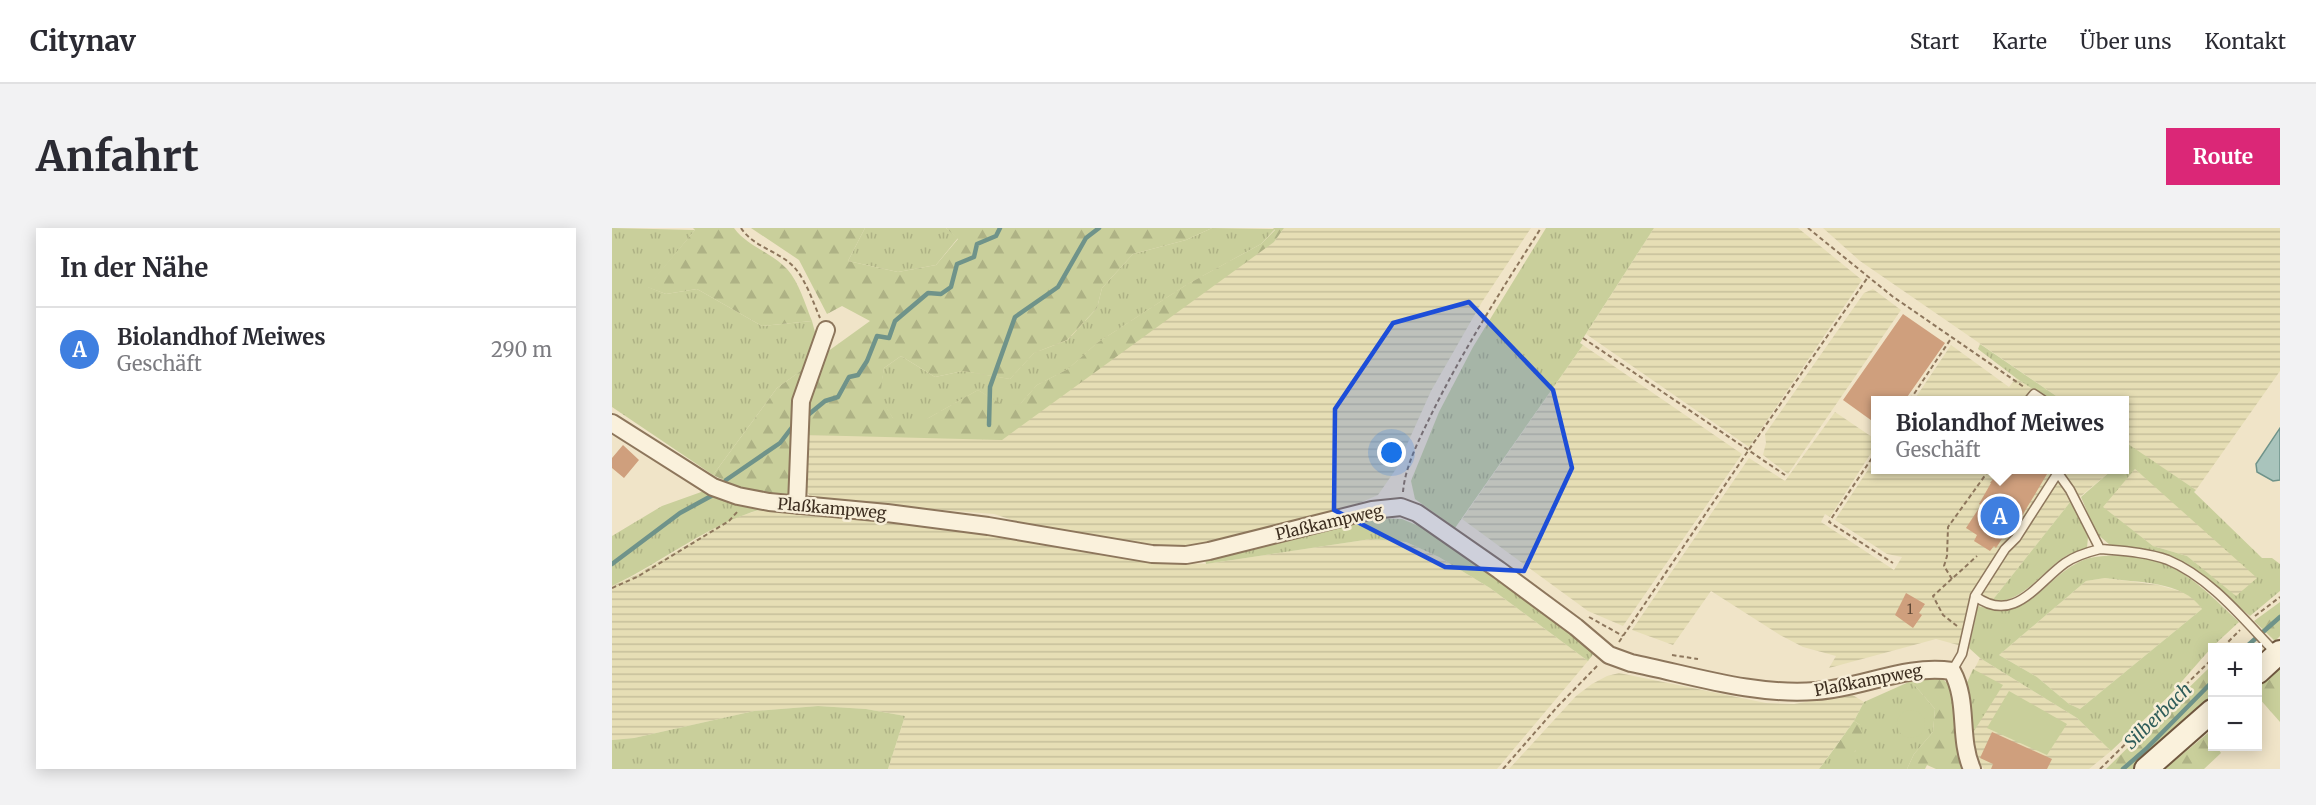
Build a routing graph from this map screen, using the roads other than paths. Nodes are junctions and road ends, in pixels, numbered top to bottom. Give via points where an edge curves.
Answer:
1 (826, 330) road end
2 (612, 423) edge
3 (2057, 474) edge
4 (2061, 474) edge
5 (797, 505) junction
6 (2100, 549) junction
7 (1975, 596) junction
8 (2274, 649) edge
9 (2262, 666) edge
10 (1952, 671) junction
11 (2208, 715) edge
12 (1972, 769) edge
13 (2146, 769) edge

1 - 5 street via 801,401
2 - 5 street, Plaßkampweg via 713,487 744,497
3 - 7 lane
4 - 6 lane
5 - 10 street, Plaßkampweg via 988,526 1170,555 1209,551 1372,510 1401,507 1417,513 1576,627 1614,648 1630,663 1769,692 1859,685 1925,669
6 - 7 lane via 2066,562 2022,600 2004,606 1987,605
6 - 8 lane via 2168,560 2218,594
7 - 10 lane via 1962,654
8 - 9 main road
10 - 12 street via 1962,699 1966,756
11 - 13 main road

